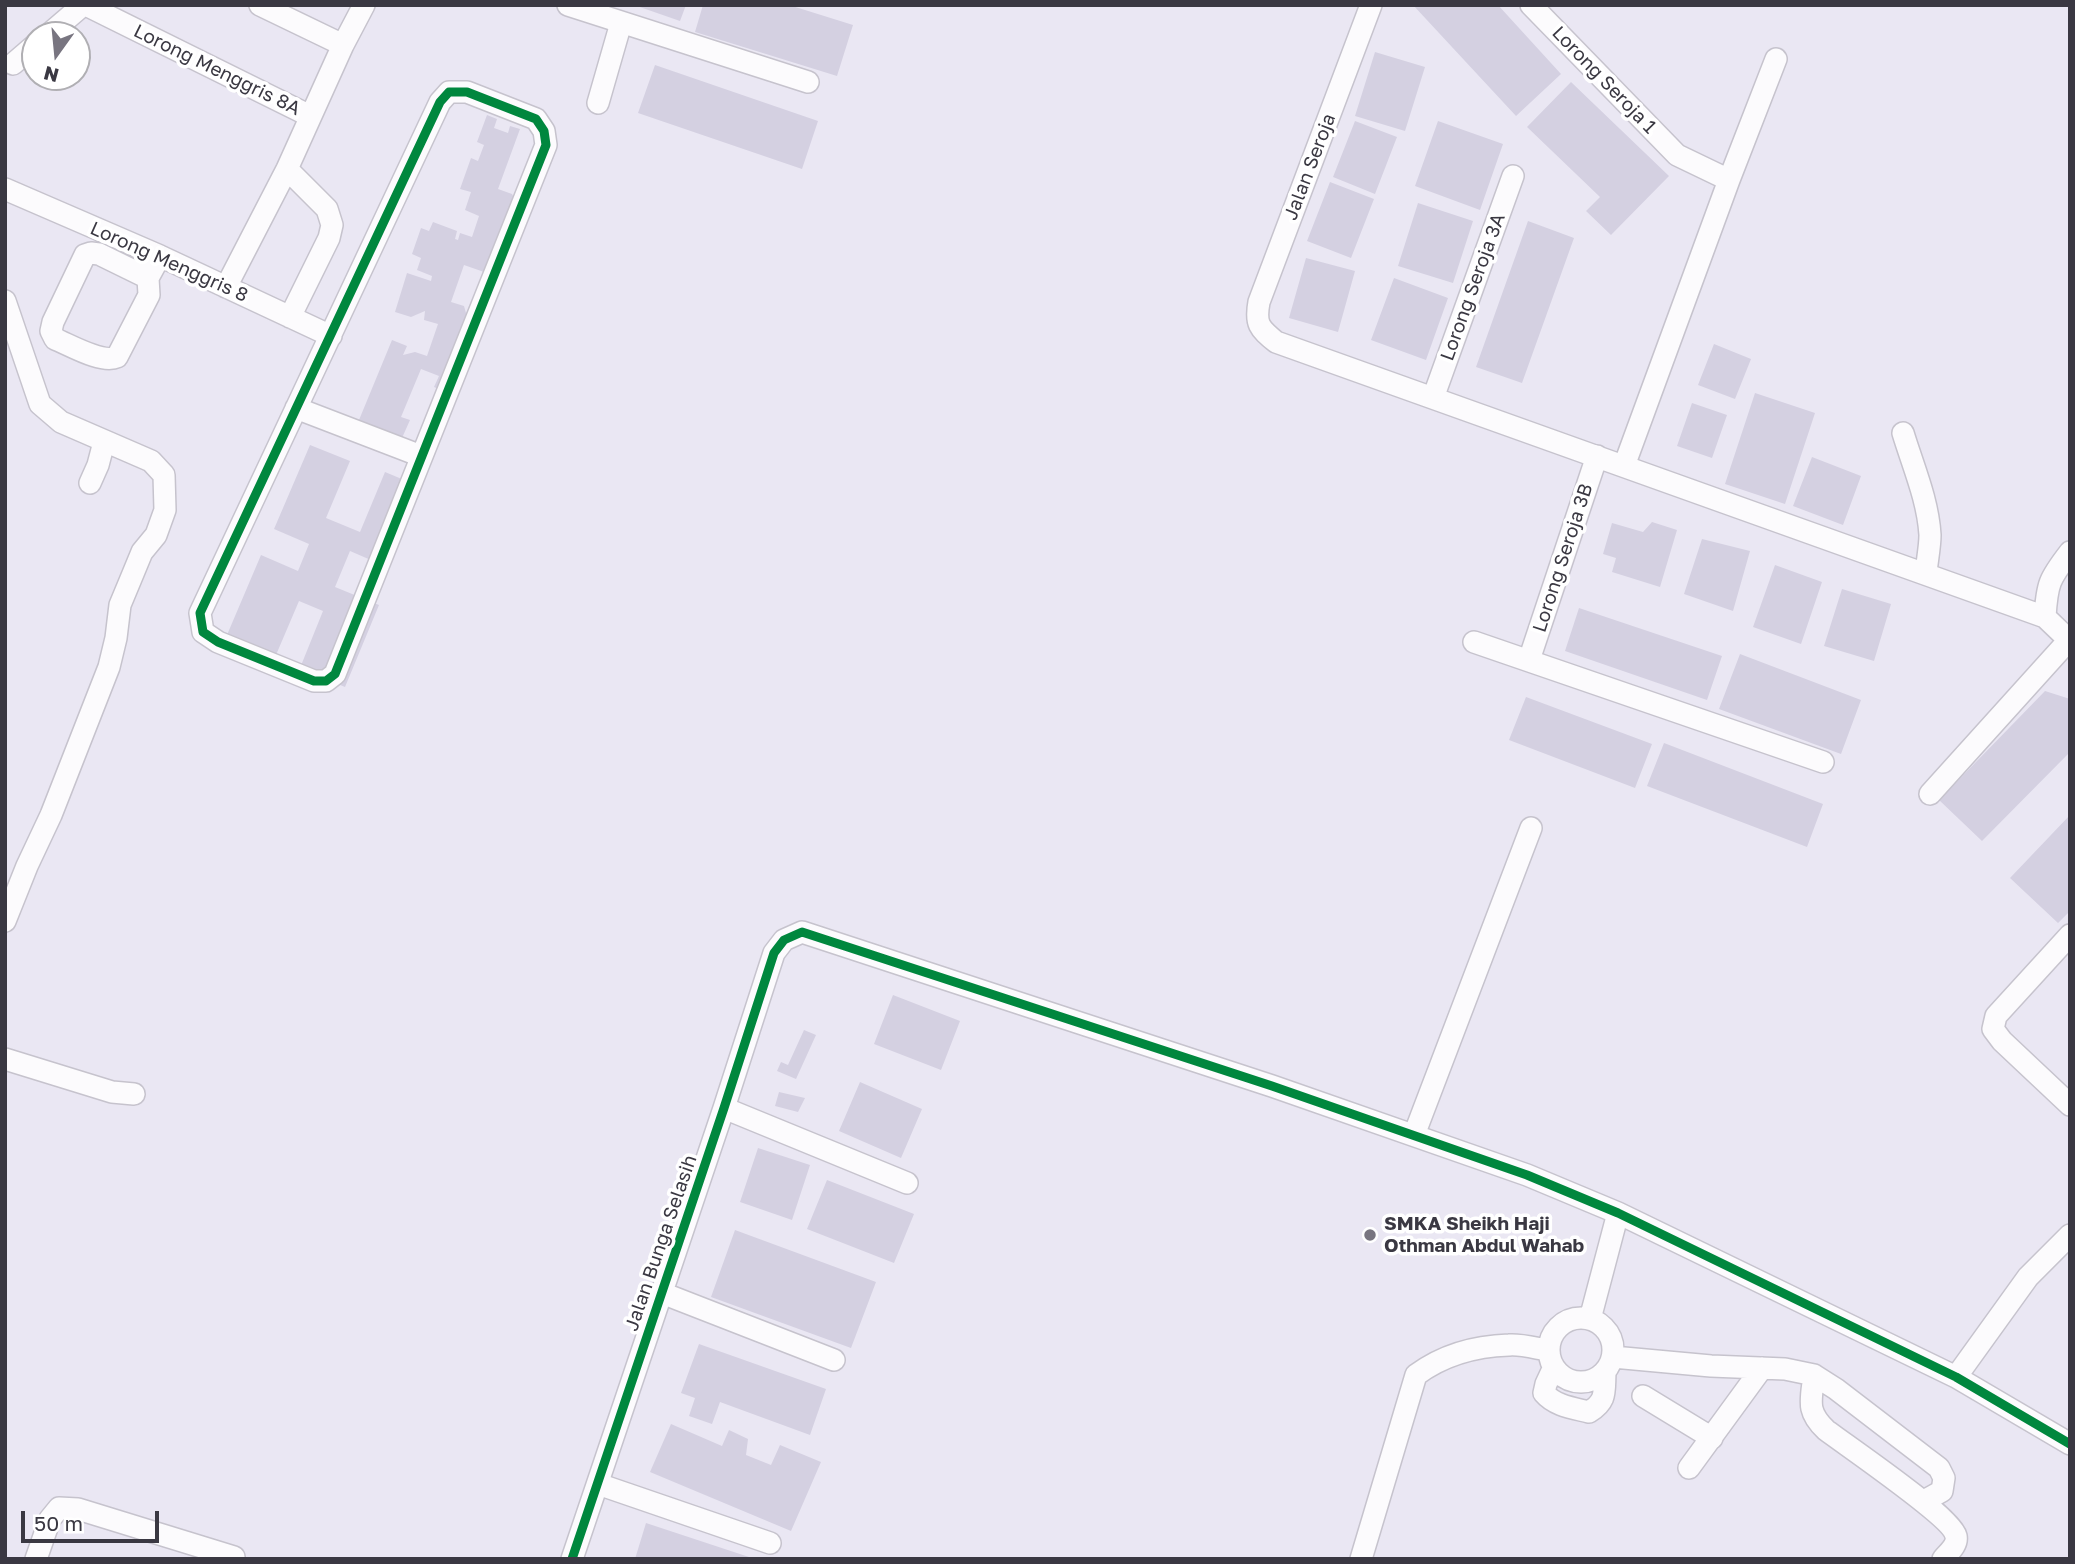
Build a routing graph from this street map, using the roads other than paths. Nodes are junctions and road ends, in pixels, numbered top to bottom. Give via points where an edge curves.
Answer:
1 (85, 5) edge
2 (260, 5) edge
3 (364, 5) edge
4 (568, 5) edge
5 (1371, 5) edge
6 (1531, 5) edge
7 (65, 21) edge
8 (621, 23) junction
9 (343, 45) junction
10 (21, 57) edge
11 (1776, 59) dead end
12 (13, 64) dead end
13 (808, 82) dead end
14 (598, 103) dead end
15 (310, 116) junction
16 (287, 169) junction
17 (1513, 176) dead end
18 (1728, 180) junction
19 (5, 190) edge
20 (160, 256) junction
21 (148, 278) junction
22 (226, 288) junction
23 (5, 301) edge
24 (290, 317) junction
25 (51, 331) junction
26 (16, 336) junction
27 (331, 336) junction
28 (1433, 398) junction
29 (296, 408) junction
30 (1903, 433) dead end
31 (104, 442) junction
32 (421, 456) junction
33 (1597, 456) junction
34 (1624, 466) junction
35 (90, 482) dead end
36 (2070, 552) edge
37 (1926, 573) junction
38 (2045, 617) junction
39 (2069, 641) edge
40 (1475, 642) dead end
41 (1529, 660) junction
42 (1823, 762) dead end
43 (1930, 794) dead end
44 (1531, 828) dead end
45 (5, 921) edge
46 (2070, 935) edge
47 (5, 1059) edge
48 (134, 1094) dead end
49 (2070, 1105) edge
50 (724, 1108) junction
51 (1414, 1135) junction
52 (907, 1183) dead end
53 (1618, 1213) junction
54 (2070, 1235) edge
55 (662, 1293) junction
56 (1590, 1319) junction
57 (1550, 1359) junction
58 (834, 1360) dead end
59 (1609, 1365) junction
60 (1762, 1368) junction
61 (1814, 1375) junction
62 (1956, 1377) junction
63 (1643, 1396) dead end
64 (1712, 1438) junction
65 (2070, 1444) edge
66 (1689, 1468) dead end
67 (598, 1484) junction
68 (1924, 1502) junction
69 (770, 1544) dead end
70 (234, 1557) edge
71 (36, 1559) edge
72 (572, 1559) edge
73 (1361, 1559) edge
74 (1943, 1559) edge

1 - 7 street
1 - 15 street, Lorong Menggris 8A
2 - 9 street
3 - 9 street
4 - 8 street
5 - 28 street, Jalan Seroja via 1256,317 1261,330 1276,342
6 - 18 street, Lorong Seroja 1 via 1677,155
8 - 13 street
8 - 14 street
9 - 15 street
10 - 12 street
11 - 18 street
15 - 16 street
16 - 22 street
16 - 24 street via 327,209 332,225
17 - 28 street, Lorong Seroja 3A
18 - 34 street
19 - 20 street, Lorong Menggris 8
20 - 21 street
20 - 22 street, Lorong Menggris 8
21 - 25 street via 99,254 85,256
21 - 25 street via 149,295 117,357 101,358 55,339
22 - 24 street, Lorong Menggris 8
23 - 26 street
24 - 27 street, Lorong Menggris 8
25 - 26 street
26 - 31 street via 40,404 61,422
27 - 29 street
27 - 32 street via 449,92 467,92 536,119 546,145
28 - 33 street
29 - 32 street
29 - 32 street via 200,612 203,632 218,642 314,681 326,681 335,674
30 - 37 street via 1925,501 1930,538
31 - 35 street
31 - 45 street via 151,461 164,475 165,510 120,605 108,667
33 - 34 street
33 - 41 street, Lorong Seroja 3B
34 - 37 street
36 - 38 street via 2046,589
37 - 38 street
38 - 39 street
39 - 43 street
40 - 41 street
41 - 42 street
44 - 51 street
46 - 49 street via 1996,1016 1993,1029
47 - 48 street via 112,1092
50 - 51 street, Jalan Bunga Selasih via 774,953 784,940 802,932
50 - 52 street
50 - 55 street, Jalan Bunga Selasih
51 - 53 street
53 - 56 street
53 - 62 street
54 - 62 street via 2028,1277
55 - 58 street
55 - 67 street, Jalan Bunga Selasih
56 - 57 street via 1574,1318 1561,1324 1551,1336
56 - 59 street via 1604,1327 1612,1341
57 - 59 street via 1568,1381 1588,1383
57 - 59 street via 1544,1393 1560,1404 1589,1412 1604,1400
57 - 73 street via 1510,1345 1461,1351 1416,1375
59 - 60 street
60 - 61 street
60 - 64 street
61 - 68 street via 1811,1408 1815,1420
61 - 68 street via 1939,1468 1944,1478 1942,1490
62 - 65 street
63 - 64 street
64 - 66 street
67 - 69 street
67 - 72 street, Jalan Bunga Selasih
68 - 74 street via 1957,1538
70 - 71 street via 78,1509 59,1508 50,1518

